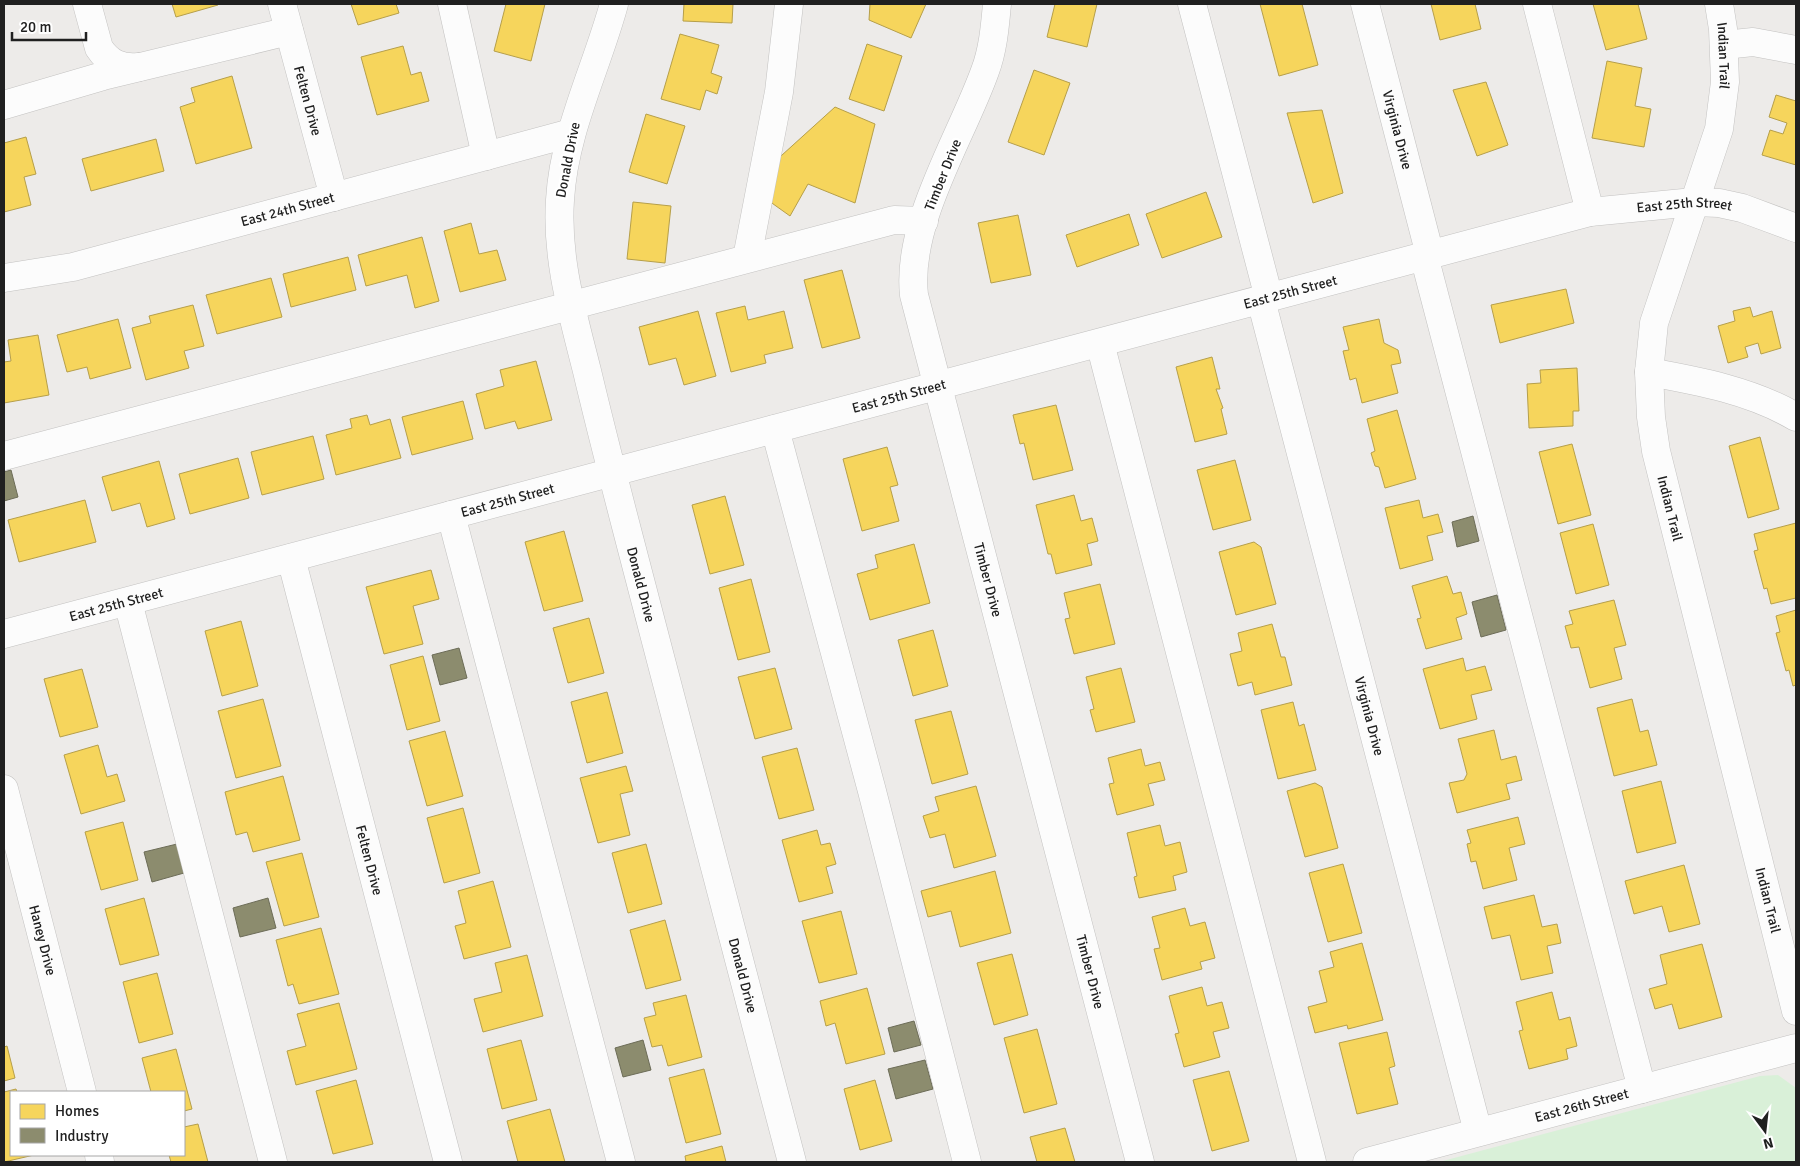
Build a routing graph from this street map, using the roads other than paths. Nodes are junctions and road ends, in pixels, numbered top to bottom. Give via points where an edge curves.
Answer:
1 (86, 4) edge
2 (282, 4) edge
3 (452, 4) edge
4 (614, 4) edge
5 (789, 4) edge
6 (997, 4) edge
7 (1192, 4) edge
8 (1365, 4) edge
9 (1537, 4) edge
10 (1719, 4) edge
11 (289, 31) junction
12 (1724, 45) junction
13 (99, 48) junction
14 (1796, 50) edge
15 (148, 67) junction
16 (68, 88) junction
17 (4, 105) edge
18 (571, 133) junction
19 (486, 156) junction
20 (334, 197) junction
21 (1694, 202) junction
22 (1590, 212) junction
23 (924, 221) junction
24 (1796, 228) edge
25 (1427, 256) junction
26 (748, 258) junction
27 (4, 278) edge
28 (1265, 299) junction
29 (571, 307) junction
30 (1100, 343) junction
31 (1649, 372) junction
32 (938, 386) junction
33 (1796, 417) edge
34 (775, 429) junction
35 (4, 456) edge
36 (612, 473) junction
37 (451, 515) junction
38 (291, 558) junction
39 (128, 602) junction
40 (4, 634) edge
41 (4, 789) edge
42 (1796, 1011) edge
43 (1796, 1048) edge
44 (1642, 1089) junction
45 (82, 1091) edge
46 (1478, 1132) junction
47 (273, 1162) edge
48 (448, 1162) edge
49 (621, 1162) edge
50 (792, 1162) edge
51 (967, 1162) edge
52 (1140, 1162) edge
53 (1312, 1162) edge
54 (1367, 1162) edge

1 - 13 street
2 - 11 street, Felten Drive
3 - 19 street
4 - 18 street, Donald Drive
5 - 26 street via 779,92
6 - 23 street, Timber Drive via 986,69
7 - 28 street, Virginia Drive
8 - 25 street, Virginia Drive
9 - 22 street
10 - 12 street, Indian Trail
11 - 15 street
11 - 20 street, Felten Drive
12 - 14 street via 1753,42
12 - 21 street, Indian Trail via 1725,82 1719,129
13 - 15 street via 110,61 122,67
13 - 16 street via 91,71
15 - 16 street via 103,76
16 - 17 street
18 - 19 street, East 24th Street
18 - 29 street, Donald Drive via 560,200 562,263
19 - 20 street, East 24th Street
20 - 27 street, East 24th Street via 73,267
21 - 22 street, East 25th Street
21 - 24 street, East 25th Street via 1742,208
21 - 31 street, Indian Trail via 1654,323
22 - 25 street, East 25th Street
23 - 26 street via 894,220
23 - 32 street, Timber Drive via 912,276
25 - 28 street, East 25th Street
25 - 44 street, Virginia Drive
26 - 29 street
28 - 30 street, East 25th Street
28 - 46 street, Virginia Drive
29 - 35 street
29 - 36 street, Donald Drive
30 - 32 street, East 25th Street
30 - 53 street
31 - 33 street via 1747,395 1773,403
31 - 42 street, Indian Trail via 1656,451
32 - 34 street, East 25th Street
32 - 52 street, Timber Drive
34 - 36 street, East 25th Street
34 - 51 street
36 - 37 street, East 25th Street
36 - 50 street, Donald Drive
37 - 38 street, East 25th Street
37 - 49 street
38 - 39 street, East 25th Street
38 - 48 street, Felten Drive
39 - 40 street, East 25th Street
39 - 47 street
41 - 45 street, Haney Drive
43 - 44 street, East 26th Street
44 - 46 street, East 26th Street
46 - 54 street, East 26th Street

